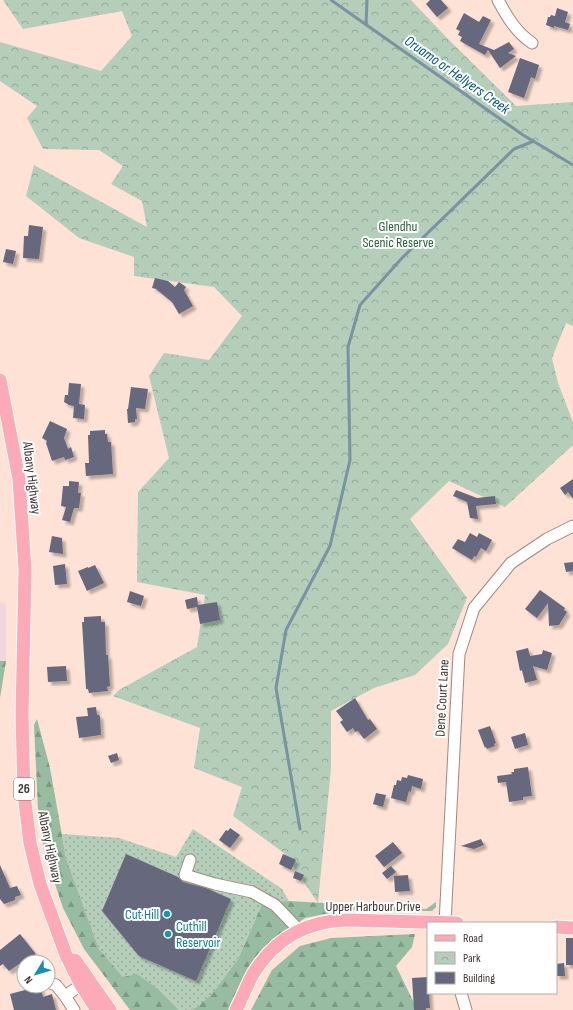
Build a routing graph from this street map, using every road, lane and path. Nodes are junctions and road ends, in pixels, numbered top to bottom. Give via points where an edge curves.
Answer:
1 (498, 0) edge
2 (532, 43) dead end
3 (0, 380) edge
4 (573, 526) edge
5 (190, 860) dead end
6 (445, 922) edge
7 (427, 923) edge
8 (557, 927) edge
9 (573, 928) edge
10 (299, 930) junction
11 (59, 935) junction
12 (56, 985) edge
13 (81, 985) junction
14 (461, 994) edge
15 (65, 996) junction
16 (74, 1010) edge
17 (97, 1010) edge
18 (110, 1010) edge
19 (236, 1010) edge
20 (466, 1010) edge

1 - 2 street via 514,27
3 - 11 main road, Albany Highway / 26 via 19,479 25,570 22,708 24,794 30,843 40,884
4 - 6 street, Dene Court Lane via 547,539 511,563 474,608 459,654
5 - 10 street via 184,875 252,892 275,905
7 - 10 main road, Upper Harbour Drive via 333,920
8 - 9 main road
10 - 19 main road, Upper Harbour Drive via 282,940 267,955 253,974
11 - 13 main road, Albany Highway / 26
11 - 18 main road, Albany Highway / 26
12 - 15 street
13 - 15 street
13 - 17 main road, Albany Highway / 26
14 - 20 street
15 - 16 street

